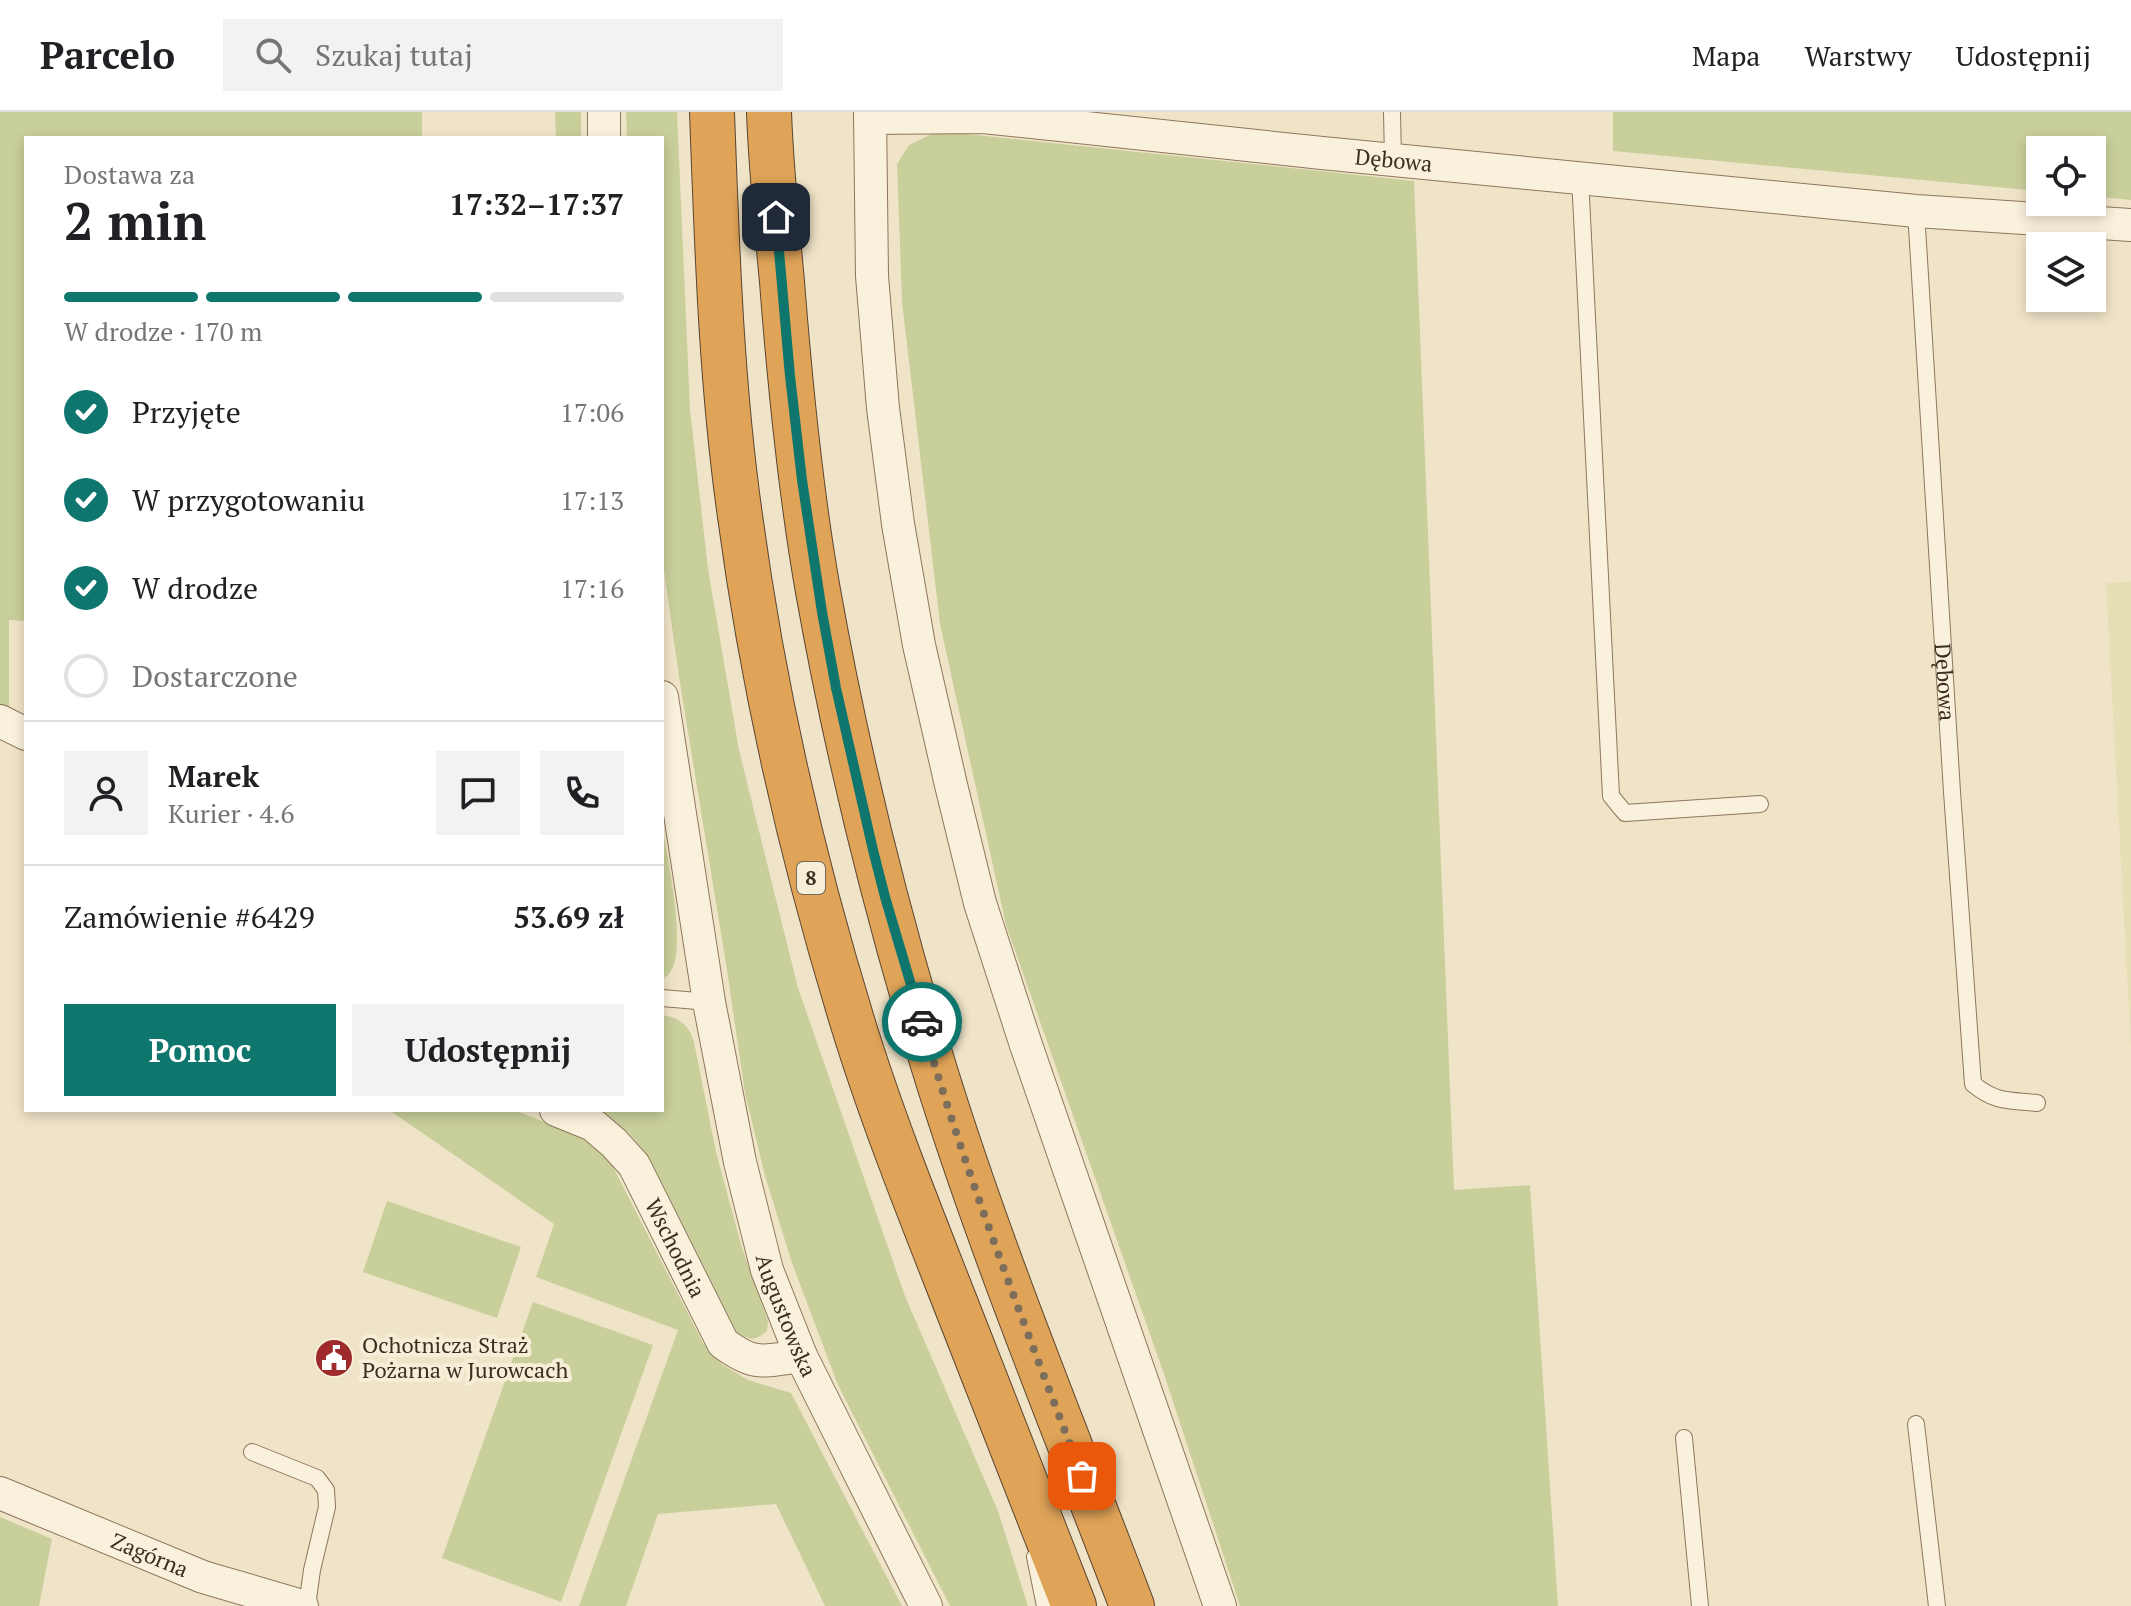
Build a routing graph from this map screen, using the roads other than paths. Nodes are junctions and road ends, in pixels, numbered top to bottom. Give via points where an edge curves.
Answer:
1 (604, 112) edge
2 (712, 112) edge
3 (769, 112) edge
4 (1392, 112) edge
5 (870, 115) edge
6 (604, 136) edge
7 (1393, 159) junction
8 (1580, 177) junction
9 (1916, 211) junction
10 (2131, 225) edge
11 (664, 710) edge
12 (0, 721) edge
13 (24, 733) edge
14 (1760, 804) dead end
15 (664, 998) edge
16 (709, 1002) junction
17 (2037, 1103) dead end
18 (561, 1112) edge
19 (801, 1356) junction
20 (1916, 1424) dead end
21 (1684, 1438) dead end
22 (252, 1452) dead end
23 (0, 1493) edge
24 (1035, 1504) junction
25 (238, 1597) edge
26 (304, 1606) edge
27 (926, 1606) edge
28 (1045, 1606) edge
29 (1074, 1606) edge
30 (1132, 1606) edge
31 (1220, 1606) edge
32 (1700, 1606) edge
33 (1937, 1606) edge

1 - 6 street
2 - 24 highway, 8 via 723,346 739,513 777,733 854,1028
3 - 30 highway via 790,376 817,586 881,883 978,1198
4 - 7 lane
5 - 7 street, Dębowa via 983,117
5 - 31 street via 872,276 883,408 919,645 951,785 980,903 1026,1045
7 - 8 street, Dębowa
8 - 9 street, Dębowa
8 - 14 lane via 1611,796 1625,813
9 - 10 street, Dębowa
9 - 17 lane, Dębowa via 1973,1084 1997,1099
11 - 16 street, Augustowska
12 - 13 street
15 - 16 lane
16 - 19 street, Augustowska via 767,1270
18 - 19 street, Wschodnia via 593,1125 634,1165 723,1343 759,1361
19 - 27 street, Augustowska
20 - 33 lane
21 - 32 lane
22 - 26 lane via 317,1478 326,1490 327,1507
23 - 25 street, Zagórna via 203,1577
24 - 28 lane via 1034,1551
24 - 29 highway, 8
25 - 26 street, Zagórna

